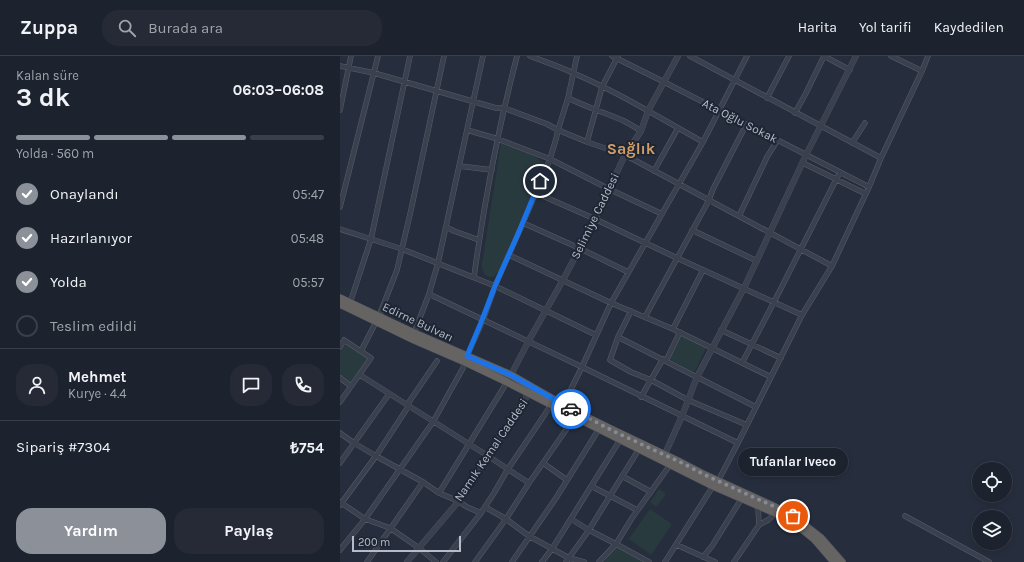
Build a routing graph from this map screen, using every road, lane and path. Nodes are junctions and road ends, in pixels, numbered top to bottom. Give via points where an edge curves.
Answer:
1 (352, 56) edge
2 (378, 56) edge
3 (410, 56) edge
4 (444, 56) edge
5 (483, 56) edge
6 (517, 56) edge
7 (530, 56) edge
8 (577, 56) edge
9 (678, 56) edge
10 (690, 56) edge
11 (747, 56) edge
12 (790, 56) edge
13 (856, 56) edge
14 (892, 56) edge
15 (928, 56) edge
16 (615, 57) edge
17 (340, 66) edge
18 (349, 68) junction
19 (850, 70) junction
20 (922, 72) junction
21 (374, 73) junction
22 (574, 73) junction
23 (734, 80) junction
24 (404, 82) junction
25 (664, 82) junction
26 (602, 87) junction
27 (437, 91) junction
28 (568, 98) junction
29 (767, 98) junction
30 (473, 101) junction
31 (504, 108) junction
32 (596, 109) junction
33 (340, 110) edge
34 (719, 110) junction
35 (648, 111) junction
36 (795, 113) junction
37 (864, 123) dead end
38 (746, 125) junction
39 (820, 126) junction
40 (678, 128) junction
41 (467, 130) junction
42 (558, 130) junction
43 (641, 131) junction
44 (498, 139) junction
45 (778, 141) junction
46 (587, 142) junction
47 (703, 142) junction
48 (852, 143) junction
49 (625, 155) junction
50 (806, 155) junction
51 (881, 158) junction
52 (550, 159) junction
53 (803, 163) junction
54 (459, 166) junction
55 (492, 170) junction
56 (654, 171) junction
57 (840, 172) junction
58 (836, 179) junction
59 (679, 184) junction
60 (869, 187) junction
61 (609, 189) junction
62 (536, 192) junction
63 (866, 194) junction
64 (709, 200) junction
65 (340, 207) edge
66 (662, 214) junction
67 (739, 216) junction
68 (595, 219) junction
69 (523, 223) junction
70 (446, 227) junction
71 (340, 229) edge
72 (692, 230) junction
73 (770, 233) junction
74 (371, 239) junction
75 (479, 240) junction
76 (645, 243) junction
77 (579, 248) junction
78 (402, 249) junction
79 (801, 249) junction
80 (509, 255) junction
81 (677, 258) junction
82 (757, 260) junction
83 (438, 263) junction
84 (832, 266) junction
85 (703, 270) junction
86 (628, 272) junction
87 (474, 277) junction
88 (563, 280) junction
89 (495, 286) junction
90 (744, 288) junction
91 (429, 294) junction
92 (340, 298) edge
93 (774, 302) junction
94 (350, 303) junction
95 (611, 303) junction
96 (340, 304) edge
97 (546, 311) junction
98 (631, 311) junction
99 (802, 315) junction
100 (645, 317) junction
101 (377, 319) junction
102 (482, 320) junction
103 (673, 329) junction
104 (721, 330) junction
105 (680, 332) junction
106 (414, 333) junction
107 (596, 335) junction
108 (618, 337) junction
109 (528, 342) junction
110 (751, 344) junction
111 (340, 347) edge
112 (712, 348) junction
113 (361, 351) junction
114 (781, 358) junction
115 (466, 359) junction
116 (664, 360) junction
117 (437, 362) dead end
118 (742, 363) junction
119 (582, 367) junction
120 (360, 375) junction
121 (697, 377) junction
122 (771, 377) junction
123 (340, 378) edge
124 (509, 379) junction
125 (651, 380) junction
126 (351, 386) junction
127 (529, 393) junction
128 (389, 394) junction
129 (641, 397) junction
130 (688, 400) junction
131 (340, 402) edge
132 (551, 405) junction
133 (563, 405) junction
134 (408, 407) junction
135 (756, 407) junction
136 (682, 416) junction
137 (575, 417) junction
138 (434, 422) junction
139 (747, 426) junction
140 (599, 429) junction
141 (340, 433) edge
142 (620, 440) junction
143 (354, 443) junction
144 (738, 443) junction
145 (469, 444) junction
146 (639, 449) junction
147 (340, 451) edge
148 (346, 454) junction
149 (665, 454) junction
150 (376, 456) junction
151 (488, 456) junction
152 (340, 463) edge
153 (543, 463) junction
154 (670, 465) junction
155 (400, 469) junction
156 (508, 469) junction
157 (622, 476) junction
158 (567, 480) junction
159 (423, 482) junction
160 (529, 483) junction
161 (716, 483) junction
162 (591, 486) junction
163 (651, 492) junction
164 (439, 493) junction
165 (610, 496) junction
166 (742, 498) junction
167 (458, 501) junction
168 (341, 503) edge
169 (758, 506) junction
170 (485, 507) junction
171 (637, 510) junction
172 (481, 513) junction
173 (776, 513) junction
174 (905, 516) dead end
175 (365, 519) junction
176 (506, 519) junction
177 (571, 519) junction
178 (759, 525) junction
179 (390, 528) junction
180 (589, 530) junction
181 (530, 536) junction
182 (616, 544) junction
183 (677, 545) junction
184 (419, 548) junction
185 (552, 549) junction
186 (340, 550) edge
187 (703, 556) junction
188 (567, 560) edge
189 (367, 562) edge
190 (407, 562) edge
191 (436, 562) edge
192 (443, 562) edge
193 (474, 562) edge
194 (512, 562) edge
195 (542, 562) edge
196 (584, 562) edge
197 (599, 562) edge
198 (649, 562) edge
199 (665, 562) edge
200 (715, 562) edge
201 (734, 562) edge
202 (834, 562) edge
203 (842, 562) edge
204 (989, 562) edge

1 - 18 street
2 - 21 street
3 - 24 street
4 - 27 street
5 - 30 street
6 - 31 street
7 - 22 street
8 - 22 street
9 - 25 street, Selimiye Caddesi
10 - 23 street
11 - 23 street
12 - 29 street
13 - 19 street
14 - 20 street
15 - 20 street
16 - 25 street, Ata Oğlu Sokak
16 - 26 street
17 - 18 street
18 - 21 street
18 - 33 street
19 - 36 street via 824,56
19 - 39 street
20 - 51 street
21 - 24 street
21 - 65 street
22 - 26 street
22 - 28 street
23 - 29 street
23 - 34 street
24 - 27 street
24 - 74 street
25 - 34 street, Ata Oğlu Sokak
25 - 35 street, Selimiye Caddesi
26 - 32 street
26 - 35 street
27 - 30 street
27 - 78 street
28 - 32 street
28 - 42 street
29 - 36 street
30 - 31 street
30 - 41 street
31 - 42 street
31 - 44 street
32 - 43 street
32 - 46 street
34 - 38 street, Ata Oğlu Sokak
34 - 47 street
35 - 40 street
35 - 43 street, Selimiye Caddesi
36 - 39 street
37 - 48 street
38 - 45 street, Ata Oğlu Sokak
38 - 64 street
39 - 48 street
39 - 50 street
40 - 47 street
40 - 56 street
41 - 44 street
41 - 54 street
42 - 46 street
42 - 52 street
43 - 49 street, Selimiye Caddesi
44 - 52 street
44 - 55 street
45 - 50 street, Ata Oğlu Sokak
45 - 67 street via 767,157
46 - 49 street
47 - 59 street
48 - 51 street
49 - 56 street
49 - 61 street, Selimiye Caddesi
50 - 53 street
50 - 57 street, Ata Oğlu Sokak
51 - 60 street
52 - 61 street
52 - 62 street
53 - 58 street
53 - 73 street
54 - 55 street
54 - 70 street
55 - 75 street
56 - 59 street
57 - 58 street
57 - 60 street, Ata Oğlu Sokak
58 - 63 street
58 - 79 street
59 - 64 street
59 - 66 street
60 - 63 street
61 - 66 street
61 - 68 street, Selimiye Caddesi
62 - 68 street
62 - 69 street
63 - 84 street
64 - 67 street
64 - 72 street
66 - 76 street
67 - 73 street
68 - 76 street
68 - 77 street, Selimiye Caddesi
69 - 77 street
69 - 80 street
70 - 75 street
70 - 83 street
71 - 74 street
72 - 81 street
72 - 82 street
73 - 79 street
73 - 82 street
74 - 78 street
74 - 94 street
75 - 87 street
76 - 81 street
76 - 86 street
77 - 86 street
77 - 88 street, Selimiye Caddesi
78 - 83 street
78 - 101 street via 397,270
79 - 84 street
79 - 93 street
80 - 88 street
80 - 89 street
81 - 85 street
81 - 100 street
82 - 90 street
83 - 87 street
83 - 91 street
84 - 99 street
85 - 90 street
85 - 103 street
86 - 95 street
87 - 89 street
88 - 95 street
88 - 97 street, Selimiye Caddesi
89 - 97 street
89 - 102 street
90 - 93 street
90 - 104 street
91 - 102 street
91 - 106 street
92 - 94 highway, Edirne Bulvarı
93 - 99 street
93 - 110 street
94 - 101 highway, Edirne Bulvarı
95 - 98 street
95 - 107 street
96 - 101 highway, Edirne Bulvarı
97 - 107 street
97 - 109 street, Selimiye Caddesi
98 - 100 street
98 - 108 street
99 - 114 street
100 - 103 street
101 - 106 highway, Edirne Bulvarı
101 - 113 street
101 - 115 highway, Edirne Bulvarı via 412,339
102 - 109 street
102 - 115 street
103 - 105 street
104 - 110 street
104 - 112 street
105 - 112 street
105 - 116 street
106 - 115 highway, Edirne Bulvarı
107 - 119 street
108 - 116 street
108 - 125 street via 610,360
109 - 119 street
109 - 124 street, Selimiye Caddesi
110 - 114 street
110 - 118 street
111 - 113 street via 344,340
112 - 118 street
112 - 121 street
113 - 120 street via 371,358
114 - 122 street
115 - 124 highway, Edirne Bulvarı
115 - 138 street
116 - 121 street
116 - 125 street
117 - 134 street
118 - 122 street
119 - 129 street
119 - 133 street
120 - 126 street
120 - 128 street
121 - 130 street
121 - 135 street
122 - 135 street
123 - 126 street
124 - 127 highway, Edirne Bulvarı
124 - 133 highway, Edirne Bulvarı
124 - 145 street
125 - 129 street
125 - 130 street
126 - 131 street
127 - 132 highway, Edirne Bulvarı
127 - 151 street, Namık Kemal Caddesi
128 - 134 street
128 - 143 street
129 - 136 street
130 - 136 street
130 - 139 street
132 - 137 highway, Edirne Bulvarı
132 - 156 street
133 - 149 highway, Edirne Bulvarı
134 - 138 street
134 - 150 street
135 - 139 street
136 - 144 street
136 - 149 street
137 - 140 highway, Edirne Bulvarı
137 - 153 street
138 - 145 street
138 - 155 street
139 - 144 street
140 - 142 highway, Edirne Bulvarı
140 - 158 street
141 - 143 street
142 - 146 highway, Edirne Bulvarı
142 - 162 street
143 - 148 street
143 - 150 street
144 - 161 street
145 - 151 street
145 - 164 street
146 - 154 highway, Edirne Bulvarı
146 - 157 street
147 - 148 street
148 - 152 street
149 - 161 highway, Edirne Bulvarı
150 - 155 street
150 - 168 street
151 - 156 street
151 - 167 street, Namık Kemal Caddesi
153 - 158 street
153 - 160 street
154 - 161 highway, Edirne Bulvarı
154 - 163 street
155 - 159 street
155 - 175 street
156 - 160 street
156 - 170 street
157 - 163 street
157 - 165 street
158 - 181 street
159 - 164 street
159 - 179 street
160 - 176 street
161 - 166 highway, Edirne Bulvarı
161 - 183 street
161 - 203 highway, Edirne Bulvarı via 793,516 821,538
162 - 165 street
162 - 177 street
163 - 171 street
164 - 167 street
165 - 171 street
165 - 180 street
166 - 169 highway, Edirne Bulvarı
166 - 187 street
167 - 172 street
167 - 184 street, Namık Kemal Caddesi
168 - 175 street
169 - 173 highway, Edirne Bulvarı
169 - 178 street
170 - 172 street
170 - 176 street
171 - 182 street
172 - 192 street
173 - 178 street
173 - 202 highway, Edirne Bulvarı via 814,539
174 - 204 street
175 - 179 street
175 - 186 street
176 - 181 street
176 - 193 street
177 - 180 street
177 - 185 street
178 - 201 street
179 - 184 street
179 - 189 street
180 - 182 street
180 - 188 street
181 - 185 street
181 - 194 street
182 - 197 street
182 - 198 street
183 - 187 street
183 - 199 street
184 - 190 street, Namık Kemal Caddesi
184 - 191 street
185 - 188 street
185 - 195 street
187 - 200 street
188 - 196 street

